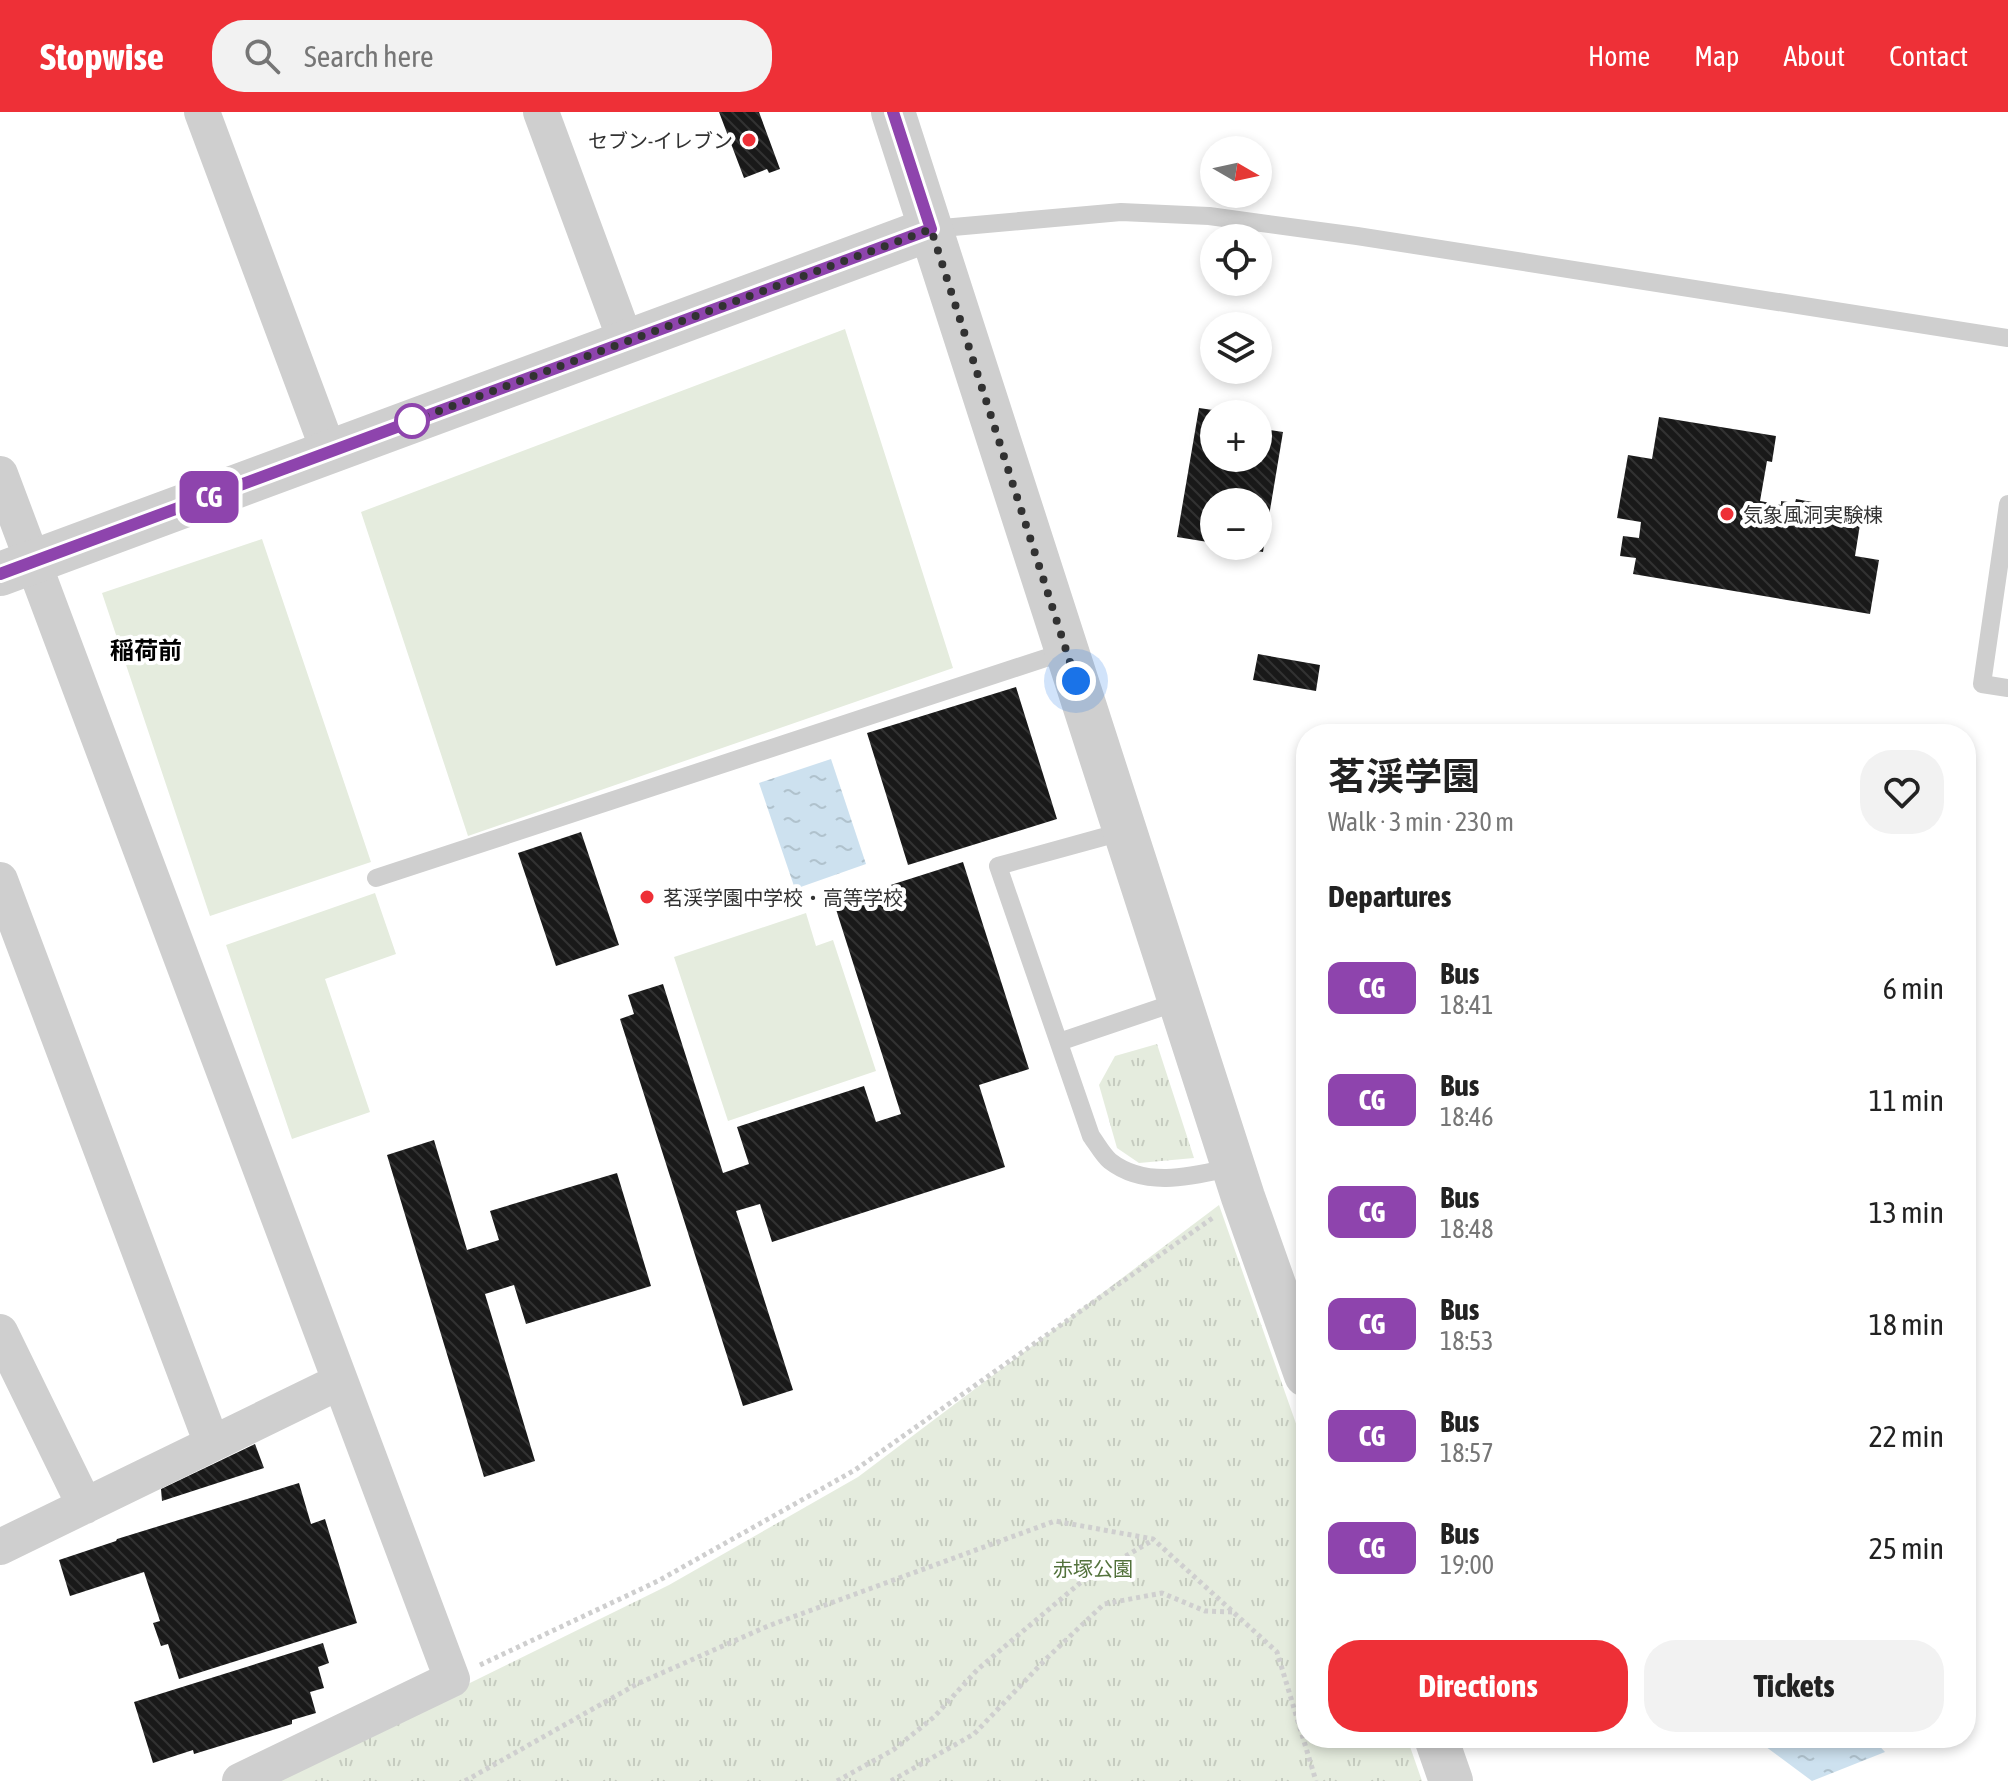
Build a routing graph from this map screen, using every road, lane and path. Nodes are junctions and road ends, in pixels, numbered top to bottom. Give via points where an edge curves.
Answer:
1 (202, 112) edge
2 (541, 112) edge
3 (893, 112) edge
4 (931, 229) junction
5 (2008, 338) edge
6 (626, 342) junction
7 (329, 452) junction
8 (0, 474) edge
9 (2008, 504) edge
10 (17, 568) edge
11 (1067, 651) junction
12 (2008, 688) edge
13 (1125, 831) junction
14 (376, 878) dead end
15 (0, 880) edge
16 (1180, 1001) junction
17 (1059, 1042) junction
18 (1233, 1167) junction
19 (1215, 1217) dead end
20 (0, 1332) edge
21 (1296, 1347) edge
22 (339, 1382) junction
23 (212, 1444) junction
24 (85, 1506) junction
25 (1153, 1539) junction
26 (0, 1547) edge
27 (1233, 1612) junction
28 (452, 1679) junction
29 (1296, 1715) edge
30 (1306, 1748) edge
31 (1439, 1748) edge
32 (240, 1781) edge
33 (465, 1781) edge
34 (837, 1781) edge
35 (891, 1781) edge
36 (1316, 1781) edge
37 (1451, 1781) edge

1 - 7 street
2 - 6 street
3 - 4 street
4 - 5 lane via 1121,212 1209,216
4 - 6 street
4 - 11 street
6 - 7 street
7 - 10 street
8 - 10 street
9 - 12 lane via 1982,684
10 - 22 street
11 - 13 street
11 - 14 lane
13 - 16 street
13 - 17 lane via 998,866
15 - 23 street
16 - 17 lane
16 - 18 street
17 - 18 lane via 1091,1136 1109,1160 1138,1176 1166,1179
18 - 21 street
19 - 28 path via 855,1470 658,1581
20 - 24 street
22 - 23 street
22 - 28 street
23 - 24 street
24 - 26 street
25 - 27 path
25 - 33 path via 1055,1521 753,1632 637,1684
25 - 34 path via 1080,1583 978,1669 934,1717 893,1750
27 - 29 path via 1277,1652
27 - 35 path via 1205,1611 1162,1593 1104,1604 974,1734
28 - 32 street
30 - 36 path
31 - 37 street

